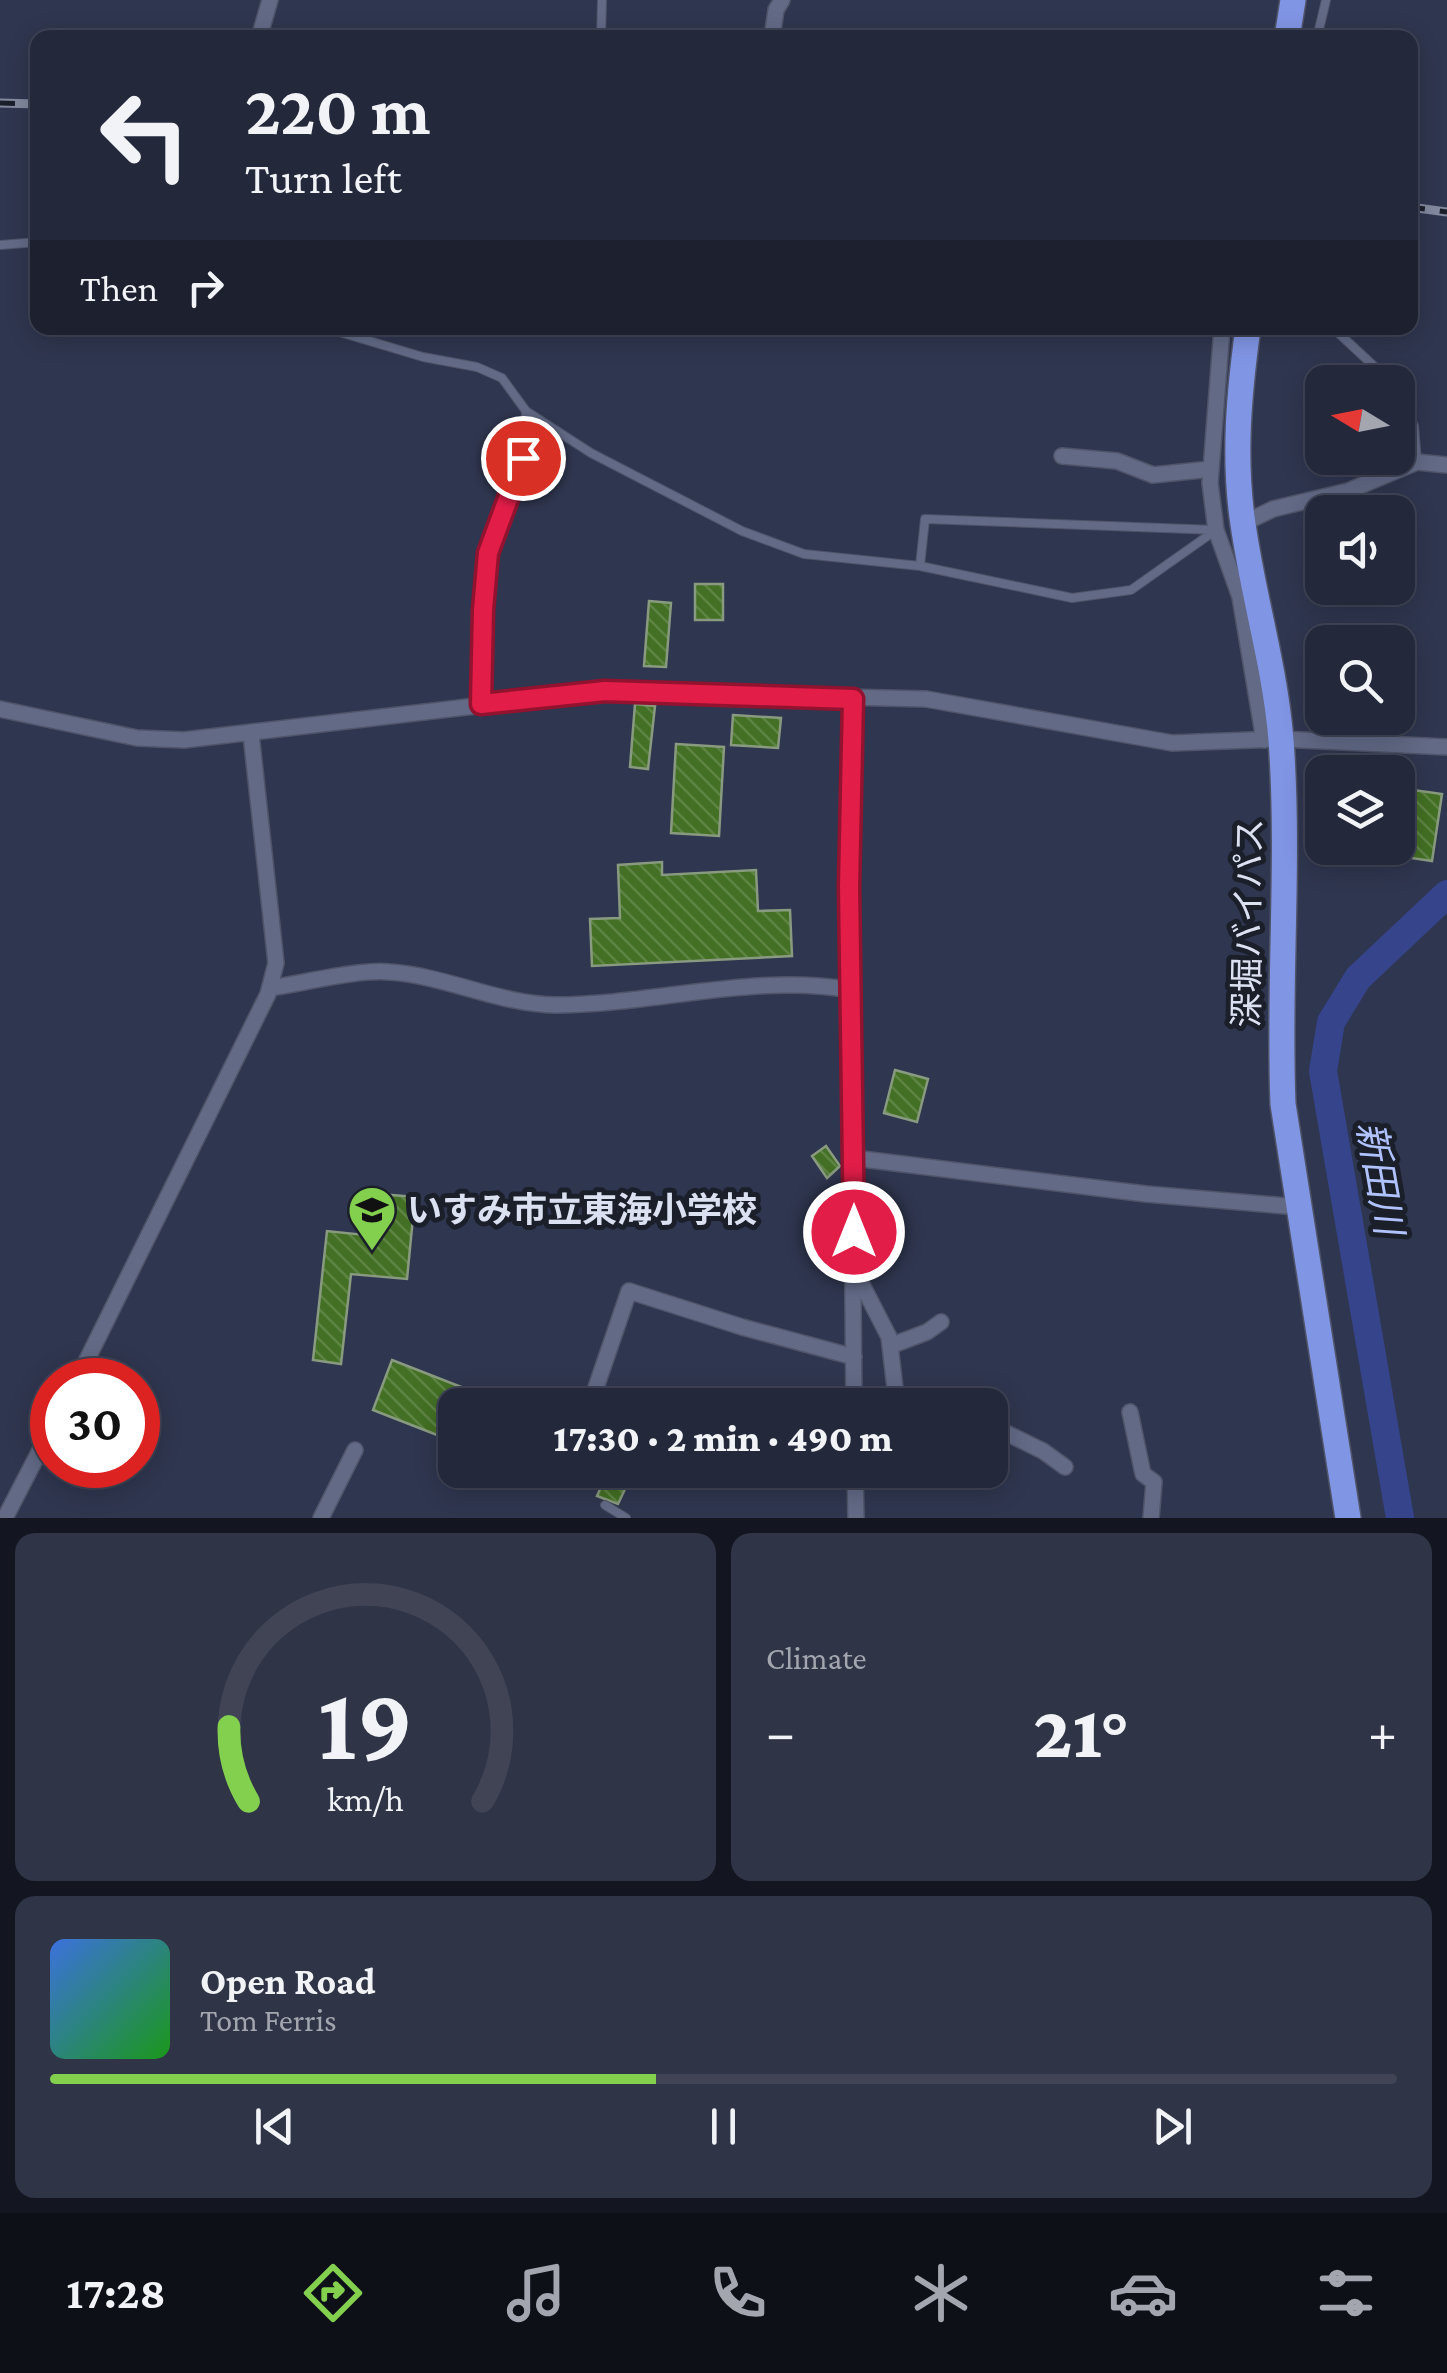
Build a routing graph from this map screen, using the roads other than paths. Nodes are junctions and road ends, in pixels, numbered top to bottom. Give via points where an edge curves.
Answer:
1 (270, 0) edge
2 (602, 0) edge
3 (782, 0) edge
4 (1292, 0) edge
5 (1326, 0) edge
6 (261, 30) edge
7 (601, 30) edge
8 (773, 30) edge
9 (1288, 30) edge
10 (1319, 30) edge
11 (30, 243) edge
12 (0, 245) edge
13 (351, 335) edge
14 (1221, 335) edge
15 (1247, 335) edge
16 (1340, 335) edge
17 (1372, 365) edge
18 (526, 411) junction
19 (1415, 438) edge
20 (1062, 456) dead end
21 (1417, 462) junction
22 (1447, 465) edge
23 (1211, 469) junction
24 (1243, 525) junction
25 (1216, 530) junction
26 (920, 566) junction
27 (853, 699) junction
28 (481, 704) junction
29 (0, 709) edge
30 (251, 734) junction
31 (1272, 740) junction
32 (1447, 747) edge
33 (270, 988) junction
34 (851, 990) junction
35 (854, 1158) junction
36 (1298, 1207) junction
37 (854, 1270) junction
38 (941, 1322) dead end
39 (890, 1346) junction
40 (854, 1356) junction
41 (87, 1358) edge
42 (596, 1388) edge
43 (854, 1388) edge
44 (899, 1388) edge
45 (1130, 1412) dead end
46 (1008, 1433) edge
47 (355, 1450) dead end
48 (1065, 1467) dead end
49 (30, 1470) edge
50 (856, 1488) edge
51 (861, 1488) edge
52 (856, 1500) junction
53 (605, 1504) dead end
54 (5, 1518) edge
55 (321, 1518) edge
56 (626, 1518) edge
57 (856, 1518) edge
58 (1151, 1518) edge
59 (1348, 1518) edge

1 - 6 street
2 - 7 lane
3 - 8 street
4 - 9 highway
5 - 10 lane
11 - 12 lane
13 - 18 lane via 490,372
14 - 23 street
15 - 24 highway, 深堀バイパス via 1238,416
16 - 17 lane
18 - 26 lane via 742,531 804,554
18 - 28 lane via 523,458 488,553
19 - 21 lane
20 - 23 street via 1117,461 1153,475
21 - 22 street
21 - 24 street
23 - 25 street
24 - 25 street
24 - 31 highway, 深堀バイパス via 1276,685
25 - 26 lane via 1130,590 1072,598
25 - 26 lane via 925,519
25 - 31 street via 1240,597
27 - 28 street via 605,691
27 - 31 street via 942,702 1172,743
27 - 34 street
28 - 30 street
29 - 30 street via 137,738
30 - 33 street via 276,963
31 - 32 street
31 - 36 highway, 深堀バイパス via 1286,819 1280,1040
33 - 34 street via 386,971 548,1005 760,986
33 - 41 street
34 - 35 street
35 - 36 street
35 - 37 street
36 - 59 highway, 深堀バイパス
37 - 39 street
37 - 40 street
38 - 39 street
39 - 44 street
40 - 42 street via 629,1291
40 - 43 street
45 - 58 street via 1143,1474 1154,1482
46 - 48 street
47 - 55 street
49 - 54 street
50 - 52 street
51 - 52 street
52 - 57 street
53 - 56 lane

